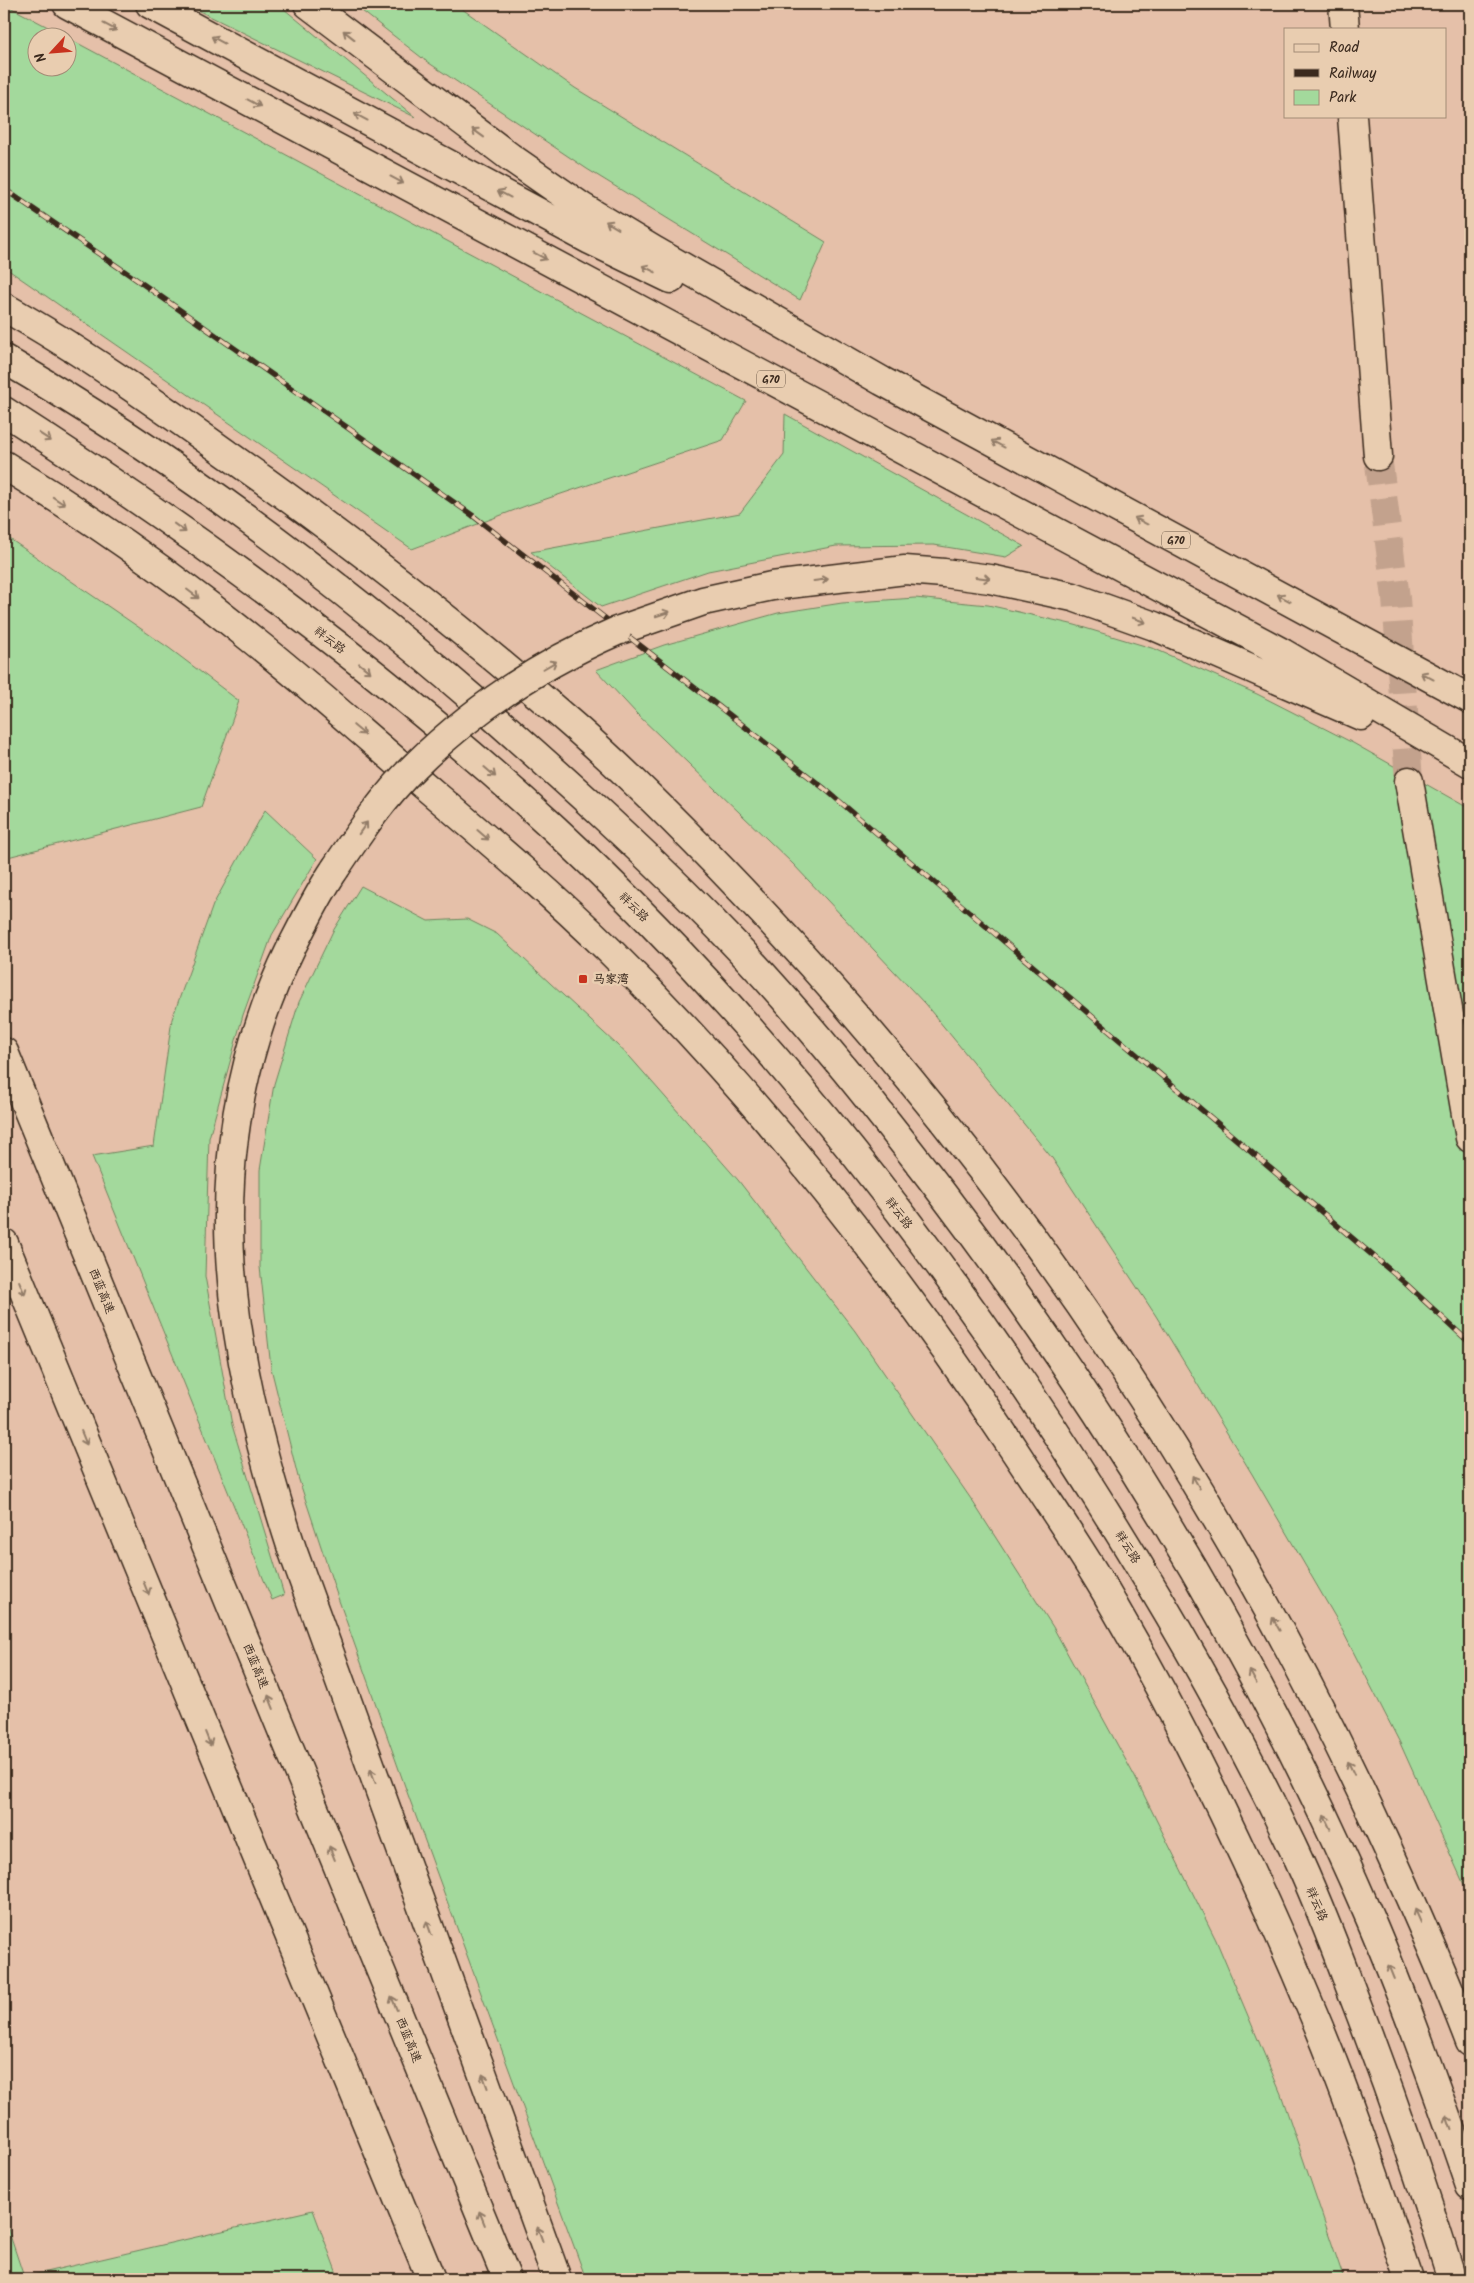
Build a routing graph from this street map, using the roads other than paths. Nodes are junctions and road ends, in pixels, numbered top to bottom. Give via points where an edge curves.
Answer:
1 (67, 4) edge
2 (150, 4) edge
3 (308, 4) edge
4 (1343, 4) edge
5 (1345, 28) edge
6 (1352, 118) edge
7 (4, 307) edge
8 (4, 359) edge
9 (882, 381) junction
10 (4, 411) edge
11 (1378, 456) tunnel mouth
12 (4, 465) edge
13 (1470, 699) edge
14 (1470, 764) edge
15 (1409, 781) tunnel mouth
16 (4, 1052) edge
17 (1470, 1138) edge
18 (4, 1243) edge
19 (1470, 2042) edge
20 (1470, 2186) edge
21 (431, 2279) edge
22 (507, 2279) edge
23 (557, 2279) edge
24 (1408, 2279) edge
25 (1452, 2279) edge

1 -> 14 main road, G70 via 1275,648
9 -> 2 main road via 590,240
9 -> 3 main road, G70 via 582,207 431,99
4 - 5 main road
6 - 11 main road
19 -> 7 main road via 1420,1918 1333,1731 1195,1481 1095,1323 1034,1238 891,1056 814,967 648,795 492,656 383,568 245,467 113,376
20 -> 8 main road via 1370,1918 1321,1810 1232,1638 1128,1462 1017,1294 855,1081 729,938 675,884 603,814 441,672 352,597 261,528 116,427
13 -> 9 main road, G70
10 -> 25 main road, 祥云路 via 151,507 261,586 477,760 642,914 724,1000 864,1165 1007,1358 1070,1453 1141,1567 1248,1758 1294,1850 1345,1972 1421,2181
12 -> 24 main road via 172,578 257,643 541,886 690,1034 749,1099 874,1250 993,1418 1110,1598 1196,1759 1235,1837 1315,2017 1348,2101
23 -> 14 main road, bridge via 292,1549 257,1436 239,1345 228,1251 230,1161 236,1112 258,1026 274,986 305,920 335,868 368,821 414,767 438,745 509,690 575,650 617,631 703,601 772,586 904,570 990,578 1073,597 1154,626
15 - 17 main road
22 -> 16 main road, 西蓝高速
18 -> 21 main road

